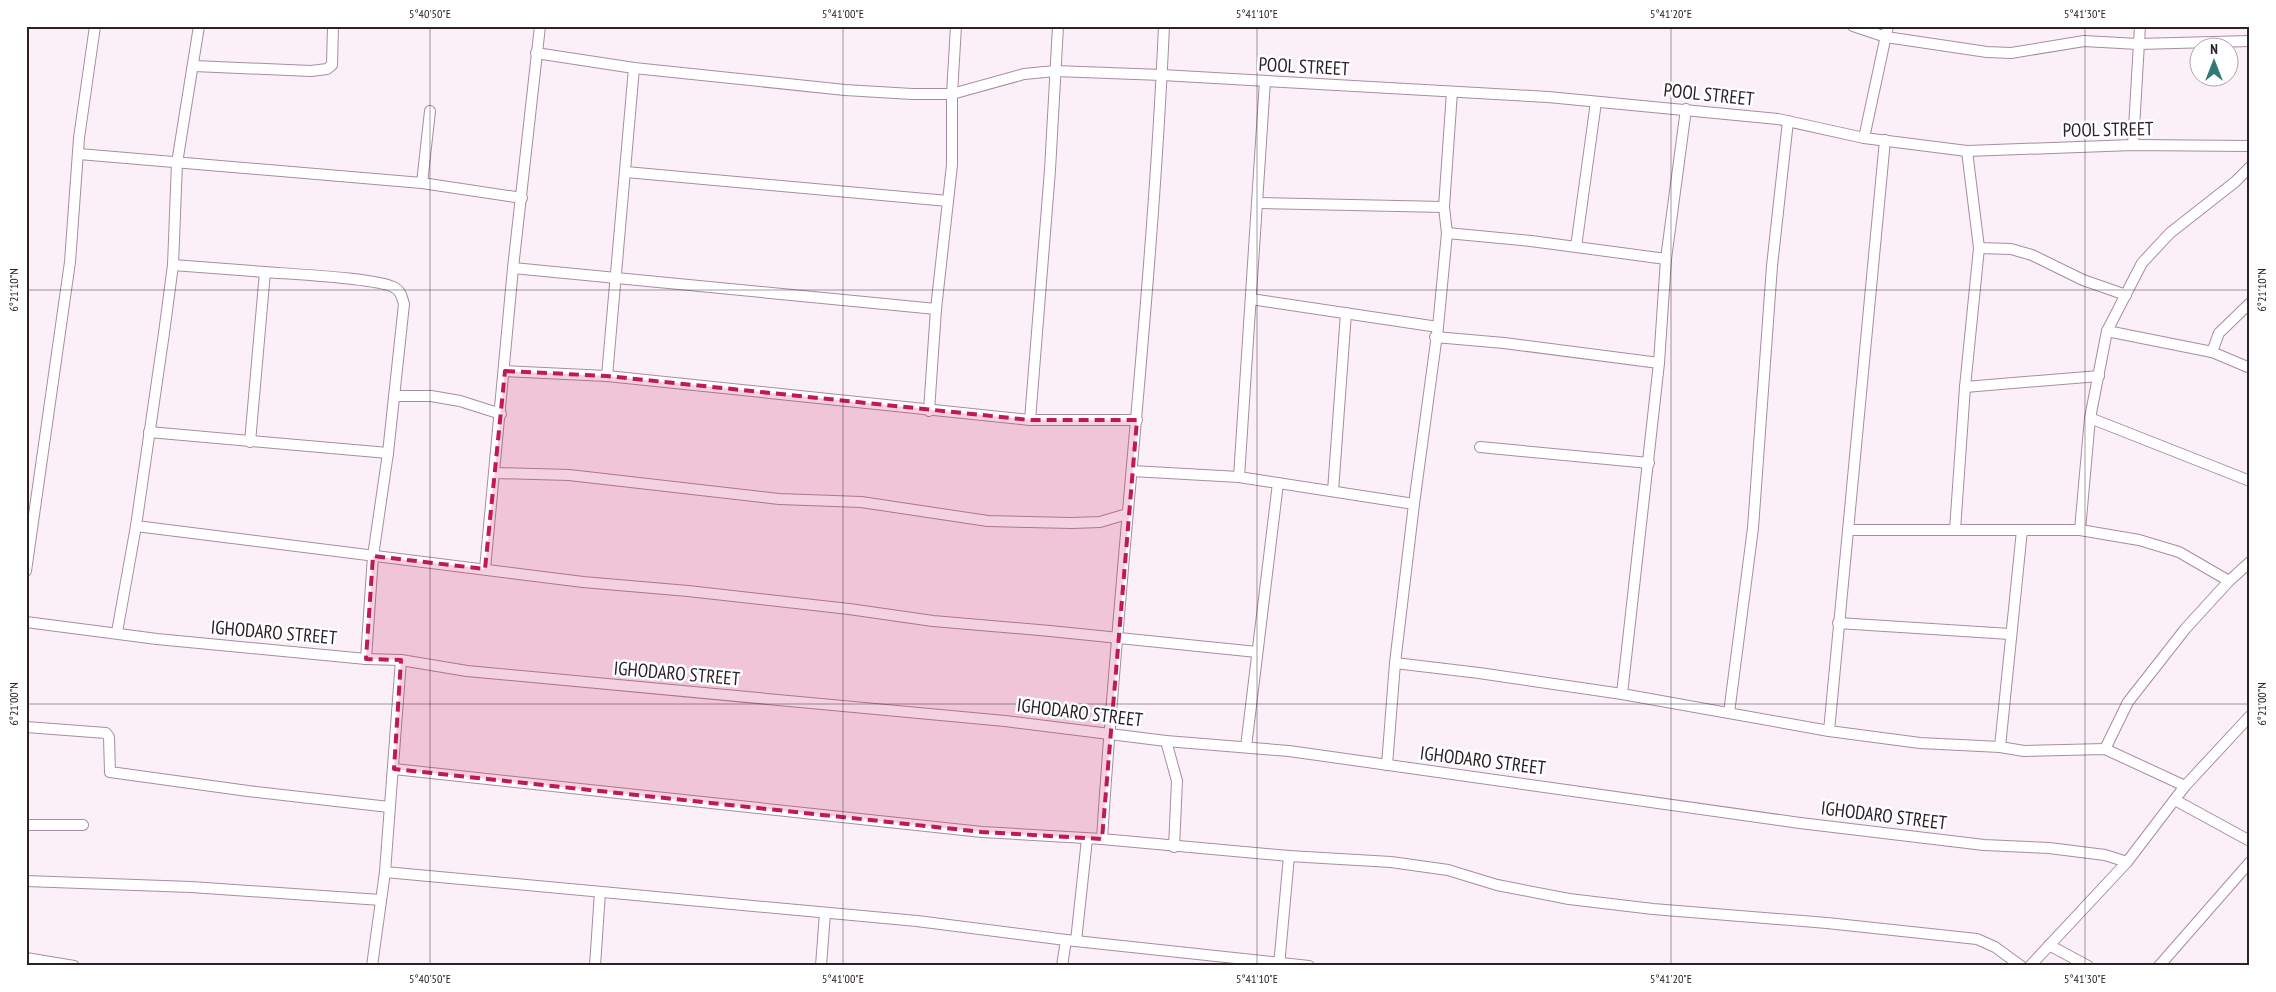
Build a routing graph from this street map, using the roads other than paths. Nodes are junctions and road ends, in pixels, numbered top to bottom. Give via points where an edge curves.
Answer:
1 (95, 26) edge
2 (199, 26) edge
3 (333, 26) edge
4 (540, 26) edge
5 (956, 26) edge
6 (1058, 26) edge
7 (1164, 26) edge
8 (1853, 26) edge
9 (1888, 26) edge
10 (2140, 26) edge
11 (1886, 37) junction
12 (2250, 41) edge
13 (2138, 44) junction
14 (536, 53) junction
15 (194, 66) junction
16 (634, 68) junction
17 (1055, 71) junction
18 (1162, 74) junction
19 (1265, 81) junction
20 (1452, 92) junction
21 (952, 94) junction
22 (1596, 102) junction
23 (1686, 109) junction
24 (430, 111) dead end
25 (1788, 120) junction
26 (1864, 138) junction
27 (1885, 140) junction
28 (2133, 145) junction
29 (2250, 146) edge
30 (1967, 151) junction
31 (79, 154) junction
32 (177, 163) junction
33 (2250, 167) edge
34 (626, 172) junction
35 (422, 183) junction
36 (522, 198) junction
37 (948, 201) junction
38 (1258, 203) junction
39 (1444, 208) junction
40 (1446, 233) junction
41 (1576, 247) junction
42 (1979, 248) junction
43 (1666, 259) junction
44 (173, 265) junction
45 (513, 268) junction
46 (264, 272) junction
47 (616, 278) junction
48 (2126, 295) junction
49 (1251, 299) junction
50 (2250, 303) edge
51 (936, 309) junction
52 (1346, 313) junction
53 (1438, 327) junction
54 (2107, 331) junction
55 (1435, 338) junction
56 (2212, 352) junction
57 (1659, 363) junction
58 (2250, 368) edge
59 (504, 371) junction
60 (607, 376) junction
61 (2099, 376) junction
62 (1965, 387) junction
63 (394, 396) junction
64 (928, 411) junction
65 (500, 414) junction
66 (2090, 418) junction
67 (1030, 420) junction
68 (1137, 420) junction
69 (149, 432) junction
70 (250, 442) junction
71 (1480, 447) dead end
72 (388, 454) junction
73 (1649, 463) junction
74 (1132, 471) junction
75 (495, 472) junction
76 (1240, 477) junction
77 (2250, 481) edge
78 (1278, 483) junction
79 (1332, 491) junction
80 (1414, 504) junction
81 (1127, 514) junction
82 (29, 520) edge
83 (136, 526) junction
84 (1849, 530) junction
85 (1955, 530) junction
86 (2022, 530) junction
87 (2080, 530) junction
88 (374, 556) junction
89 (2250, 562) edge
90 (26, 570) edge
91 (485, 570) junction
92 (2229, 581) junction
93 (26, 622) edge
94 (1838, 623) junction
95 (117, 632) junction
96 (2010, 634) junction
97 (1116, 637) junction
98 (1257, 652) junction
99 (366, 658) junction
100 (401, 660) junction
101 (1395, 663) junction
102 (1622, 694) junction
103 (1729, 714) junction
104 (2250, 716) edge
105 (26, 727) edge
106 (1829, 731) junction
107 (1108, 733) junction
108 (1166, 741) junction
109 (1246, 747) junction
110 (2000, 747) junction
111 (2105, 749) junction
112 (1387, 765) junction
113 (394, 769) junction
114 (2186, 786) junction
115 (2175, 800) junction
116 (389, 807) junction
117 (26, 825) edge
118 (83, 825) dead end
119 (1102, 839) junction
120 (1087, 840) junction
121 (2250, 841) edge
122 (1174, 847) junction
123 (1289, 856) junction
124 (2127, 862) junction
125 (2250, 862) edge
126 (385, 872) junction
127 (26, 881) edge
128 (600, 892) junction
129 (381, 900) junction
130 (826, 913) junction
131 (1071, 940) junction
132 (2049, 946) junction
133 (26, 958) edge
134 (1279, 964) edge
135 (74, 966) edge
136 (372, 966) edge
137 (595, 966) edge
138 (821, 966) edge
139 (1062, 966) edge
140 (1309, 966) edge
141 (2021, 966) edge
142 (2030, 966) edge
143 (2088, 966) edge
144 (2159, 966) edge

1 - 31 street
2 - 15 street
3 - 15 street via 332,66 327,69
4 - 14 street
5 - 21 street
6 - 17 street
7 - 18 street
8 - 11 street
9 - 11 street
10 - 13 street
11 - 13 street via 2011,53 2084,41
11 - 26 street
12 - 13 street
13 - 28 street
14 - 16 street, POOL STREET
14 - 36 street
15 - 32 street
16 - 21 street, POOL STREET via 845,90
16 - 34 street
17 - 18 street, POOL STREET
17 - 21 street, POOL STREET via 1024,74
17 - 67 street
18 - 19 street, POOL STREET
18 - 68 street
19 - 20 street, POOL STREET
19 - 38 street
20 - 22 street, POOL STREET
20 - 39 street
21 - 37 street via 952,165
22 - 23 street, POOL STREET
22 - 41 street
23 - 25 street, POOL STREET
23 - 43 street
24 - 35 street
25 - 26 street, POOL STREET
25 - 103 street via 1772,266 1753,528
26 - 27 street, POOL STREET
27 - 30 street, POOL STREET
27 - 84 street
28 - 29 street, POOL STREET
28 - 30 street, POOL STREET
30 - 42 street
31 - 32 street
31 - 82 street via 70,262
32 - 35 street
32 - 44 street
33 - 48 street via 2164,239 2142,263
34 - 37 street
34 - 47 street
35 - 36 street
36 - 45 street
37 - 51 street
38 - 39 street
38 - 49 street
39 - 40 street
40 - 41 street
40 - 53 street
41 - 43 street
42 - 48 street via 2011,249 2032,255 2083,280
42 - 62 street
43 - 57 street
44 - 46 street
44 - 69 street
45 - 47 street
45 - 59 street
46 - 63 street via 395,287 404,304
46 - 70 street
47 - 51 street
47 - 60 street
48 - 54 street
49 - 52 street
49 - 76 street
50 - 56 street via 2219,333
51 - 64 street
52 - 53 street
52 - 79 street
53 - 55 street
54 - 56 street
54 - 61 street
55 - 57 street via 1504,342
55 - 80 street
56 - 58 street
57 - 73 street
59 - 60 street
59 - 65 street
60 - 64 street
61 - 62 street
61 - 66 street
62 - 85 street
63 - 65 street via 431,396
63 - 72 street
64 - 67 street
65 - 75 street
66 - 77 street
66 - 87 street
67 - 68 street
68 - 74 street
69 - 70 street
69 - 83 street
70 - 72 street
71 - 73 street
72 - 88 street
73 - 102 street
74 - 76 street
74 - 81 street
75 - 81 street via 569,475 778,499 861,502 988,521 1072,524 1100,522
75 - 91 street
76 - 78 street
78 - 79 street
78 - 98 street
79 - 80 street
80 - 101 street
81 - 97 street
82 - 90 street
83 - 88 street
83 - 95 street
84 - 85 street
84 - 94 street
85 - 86 street
86 - 87 street
86 - 96 street
87 - 92 street via 2139,540 2179,552
88 - 91 street
88 - 99 street
89 - 92 street
91 - 97 street via 849,609 933,622
92 - 111 street via 2186,628 2128,702
93 - 95 street, IGHODARO STREET
94 - 96 street
94 - 106 street
95 - 99 street, IGHODARO STREET via 157,639
96 - 110 street
97 - 98 street
97 - 107 street
98 - 109 street
99 - 100 street, IGHODARO STREET
100 - 107 street, IGHODARO STREET via 467,671
100 - 113 street
101 - 102 street
101 - 112 street
102 - 103 street
103 - 106 street
104 - 114 street
105 - 116 street via 106,733 109,737 110,772
106 - 110 street via 1920,743
107 - 108 street, IGHODARO STREET
107 - 119 street
108 - 109 street, IGHODARO STREET
108 - 122 street via 1177,781
109 - 112 street, IGHODARO STREET
110 - 111 street via 2024,751
111 - 114 street
112 - 124 street, IGHODARO STREET via 1873,832 2105,855
113 - 116 street
113 - 120 street via 982,832
114 - 115 street
115 - 121 street
115 - 124 street
116 - 126 street
117 - 118 street
119 - 120 street
119 - 122 street
120 - 131 street
122 - 123 street
123 - 134 street
123 - 141 street via 1391,862 1448,870 1497,885 1569,900 1968,937 1995,947
124 - 132 street
125 - 144 street
126 - 128 street
126 - 129 street
127 - 129 street via 191,887
128 - 130 street
128 - 137 street
129 - 136 street
130 - 131 street
130 - 138 street
131 - 134 street
131 - 139 street
132 - 142 street
132 - 143 street
133 - 135 street
134 - 140 street

